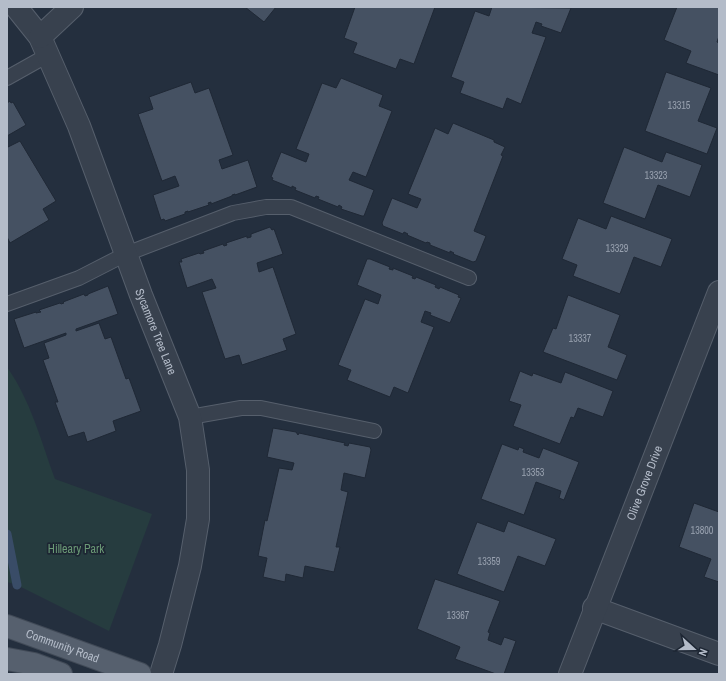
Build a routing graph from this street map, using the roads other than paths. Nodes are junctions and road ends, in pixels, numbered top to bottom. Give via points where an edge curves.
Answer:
1 (16, 7) edge
2 (72, 7) edge
3 (44, 46) junction
4 (7, 78) edge
5 (126, 254) junction
6 (469, 278) dead end
7 (719, 292) edge
8 (7, 304) edge
9 (190, 417) junction
10 (374, 430) dead end
11 (594, 608) junction
12 (7, 626) edge
13 (45, 639) junction
14 (7, 640) edge
15 (719, 654) edge
16 (7, 659) edge
17 (61, 674) edge
18 (140, 674) edge
19 (161, 674) edge
20 (570, 674) edge

1 - 3 street, Sycamore Tree Lane
2 - 3 street
3 - 4 lane
3 - 5 street, Sycamore Tree Lane via 79,126
5 - 6 lane via 233,213 266,207 291,207
5 - 8 lane via 79,278
5 - 9 street, Sycamore Tree Lane
7 - 11 street, Olive Grove Drive
9 - 10 lane via 241,408 261,408
9 - 19 street, Sycamore Tree Lane via 198,470 198,519 190,566
11 - 15 street
11 - 20 street, Olive Grove Drive
12 - 13 main road, Community Road
13 - 14 main road
13 - 18 main road, Community Road
16 - 17 main road via 34,664

